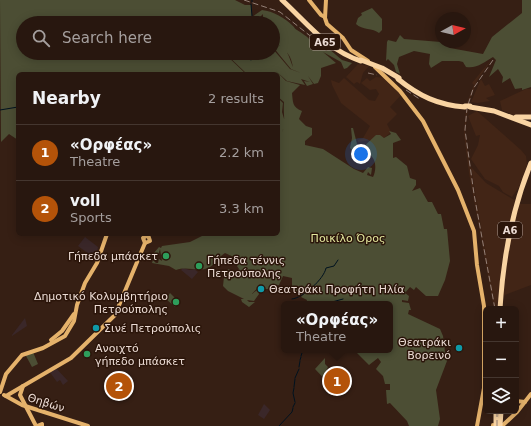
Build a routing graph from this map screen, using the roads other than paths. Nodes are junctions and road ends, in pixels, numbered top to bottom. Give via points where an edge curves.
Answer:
1 (282, 0) edge
2 (288, 0) edge
3 (309, 0) edge
4 (325, 0) edge
5 (297, 13) junction
6 (324, 16) junction
7 (361, 60) junction
8 (467, 106) junction
9 (482, 109) junction
10 (494, 110) junction
11 (531, 116) edge
12 (506, 117) junction
13 (514, 121) dead end
14 (531, 124) edge
15 (531, 129) edge
16 (531, 162) edge
17 (531, 167) edge
18 (460, 194) junction
19 (105, 236) edge
20 (146, 236) edge
21 (501, 306) edge
22 (501, 306) edge
23 (72, 320) junction
24 (484, 378) edge
25 (23, 386) junction
26 (0, 389) edge
27 (0, 393) edge
28 (531, 394) edge
29 (8, 396) junction
30 (483, 398) edge
31 (519, 401) edge
32 (525, 402) junction
33 (27, 409) junction
34 (495, 414) edge
35 (502, 414) edge
36 (77, 424) edge
37 (85, 425) edge
38 (503, 425) edge
39 (39, 426) edge
40 (477, 426) edge
41 (494, 426) edge

1 - 5 highway, Α65
1 - 7 highway, Α65 via 328,45 344,55
2 - 5 highway
3 - 6 main road
4 - 6 main road
5 - 7 highway, Α65 via 331,46
6 - 18 main road via 328,26 343,38 350,50 382,72 404,95 423,121
6 - 18 main road via 328,27 342,38 347,50 378,70 403,96 422,122
7 - 8 highway, Α65, bridge via 385,70 434,100
8 - 9 highway, Α65
8 - 10 highway, Α65
9 - 10 highway
9 - 12 highway
9 - 12 highway
9 - 14 highway, Α65
10 - 12 highway, Α65
11 - 12 highway
12 - 14 highway, Α65
13 - 15 highway
16 - 21 highway, Α6 via 511,226 503,269
17 - 22 highway, Α6 via 513,226
18 - 24 main road via 474,232 484,304
19 - 23 main road via 97,263 85,283
20 - 25 main road via 143,238 145,242 116,313 71,358
23 - 26 main road via 44,346 22,355 6,372
23 - 27 main road via 66,335 22,355 6,374
25 - 29 main road
25 - 33 main road via 20,396
27 - 29 main road, Θηβών
28 - 32 main road
29 - 33 main road, Θηβών
30 - 40 main road
31 - 32 main road
32 - 38 main road
33 - 36 main road, Θηβών
33 - 37 main road, Θηβών
33 - 39 main road
34 - 41 highway
35 - 38 highway
36 - 37 main road, Θηβών

